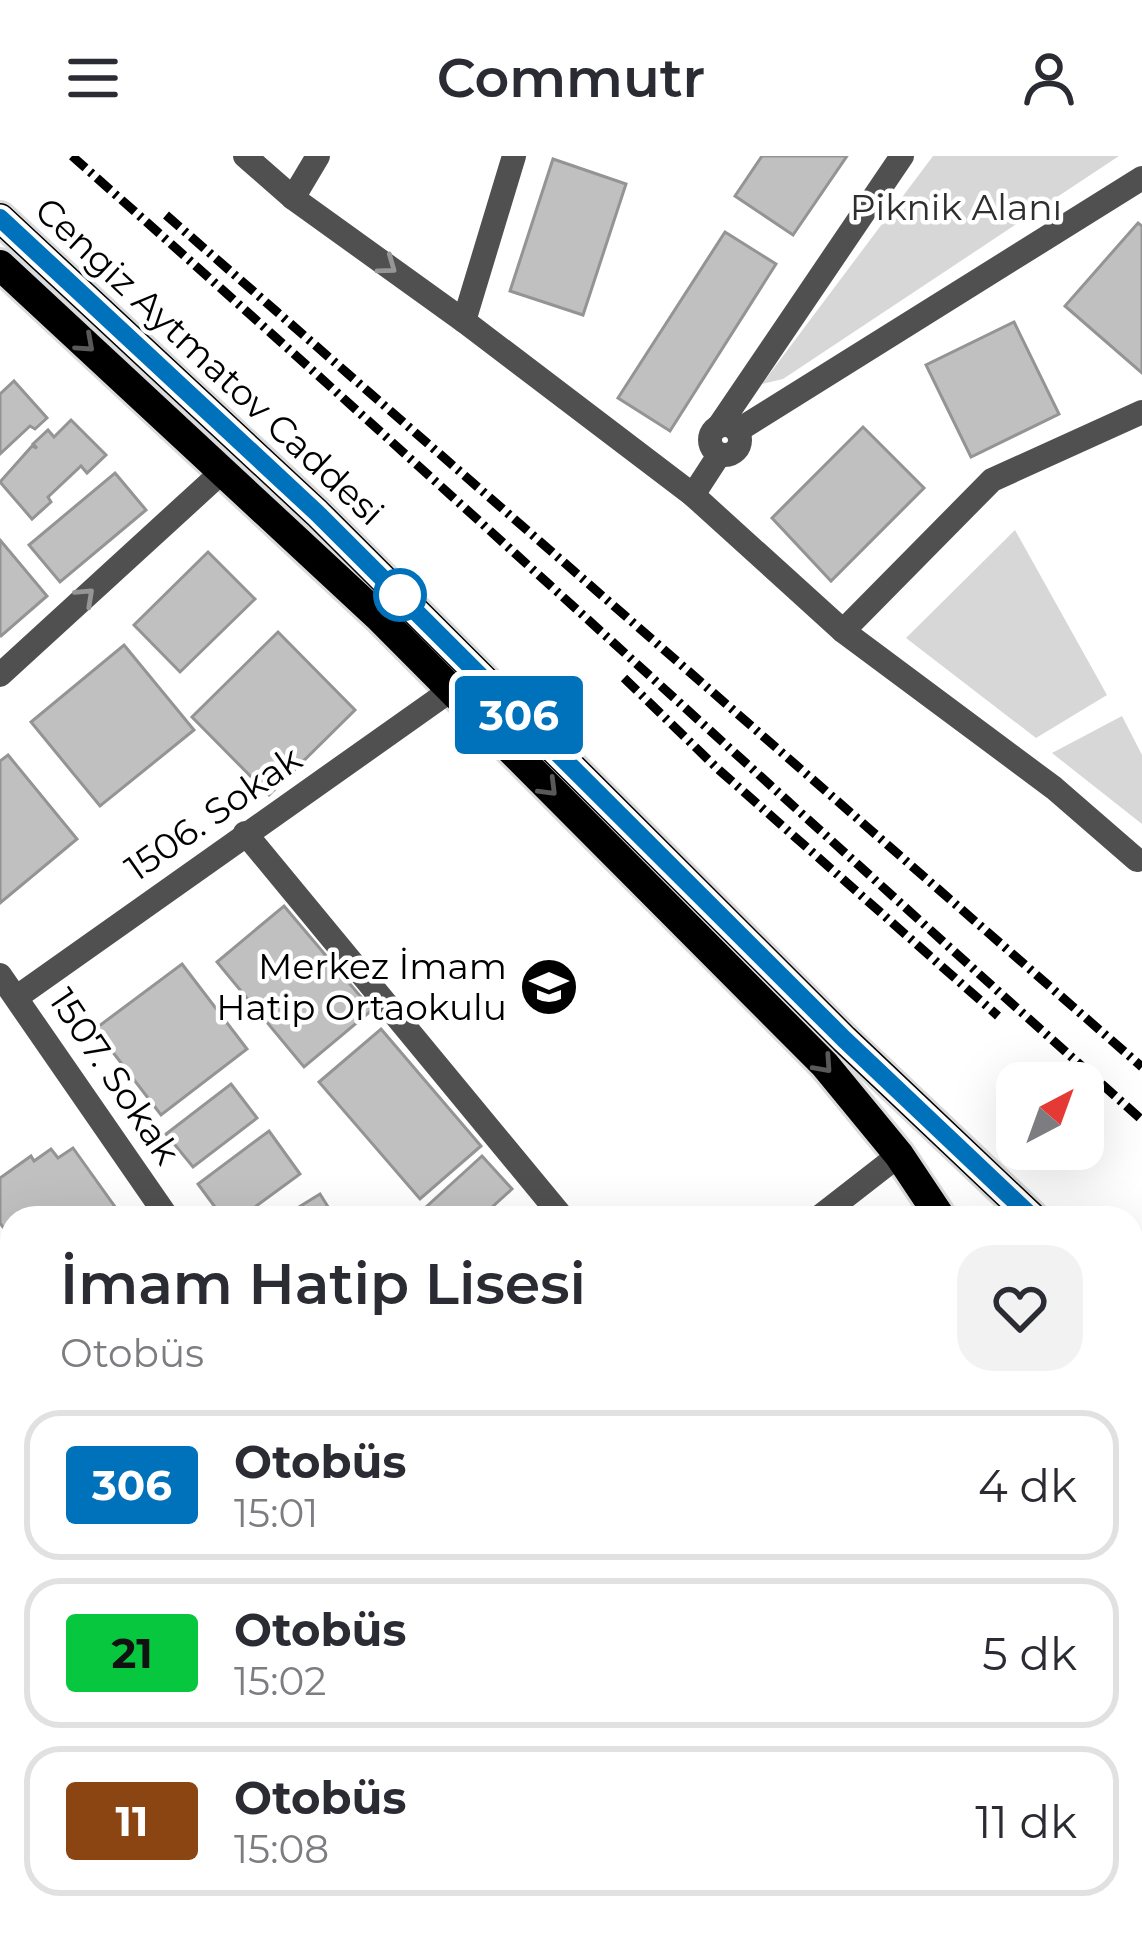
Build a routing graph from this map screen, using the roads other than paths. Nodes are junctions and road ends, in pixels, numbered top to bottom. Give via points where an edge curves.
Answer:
1 (245, 156) edge
2 (318, 156) edge
3 (514, 156) edge
4 (902, 156) edge
5 (1142, 178) edge
6 (293, 198) junction
7 (0, 218) edge
8 (0, 265) edge
9 (464, 321) junction
10 (1142, 412) edge
11 (728, 428) junction
12 (224, 470) junction
13 (693, 495) junction
14 (843, 631) junction
15 (0, 675) edge
16 (451, 690) junction
17 (245, 833) junction
18 (1137, 860) dead end
19 (0, 975) edge
20 (17, 998) junction
21 (898, 1155) junction
22 (160, 1206) edge
23 (552, 1206) edge
24 (833, 1206) edge
25 (933, 1206) edge
26 (1020, 1206) edge

1 - 6 street
2 - 6 street
3 - 9 street
4 - 11 street
5 - 11 street
6 -> 9 street
7 - 26 main road, Cengiz Aytmatov Caddesi via 317,513
8 -> 12 main road, Cengiz Aytmatov Caddesi
9 - 13 street
10 - 14 street via 992,480
11 - 13 street via 740,440 737,450 719,455
15 -> 12 street
12 - 16 main road, Cengiz Aytmatov Caddesi
13 - 14 street
14 - 18 street
16 - 17 street, 1506. Sokak
16 -> 21 main road, Cengiz Aytmatov Caddesi via 825,1064
17 - 20 street, 1506. Sokak
17 - 23 street
19 - 20 street, 1507. Sokak
20 - 22 street, 1507. Sokak
21 - 24 street
21 - 25 main road, Cengiz Aytmatov Caddesi

